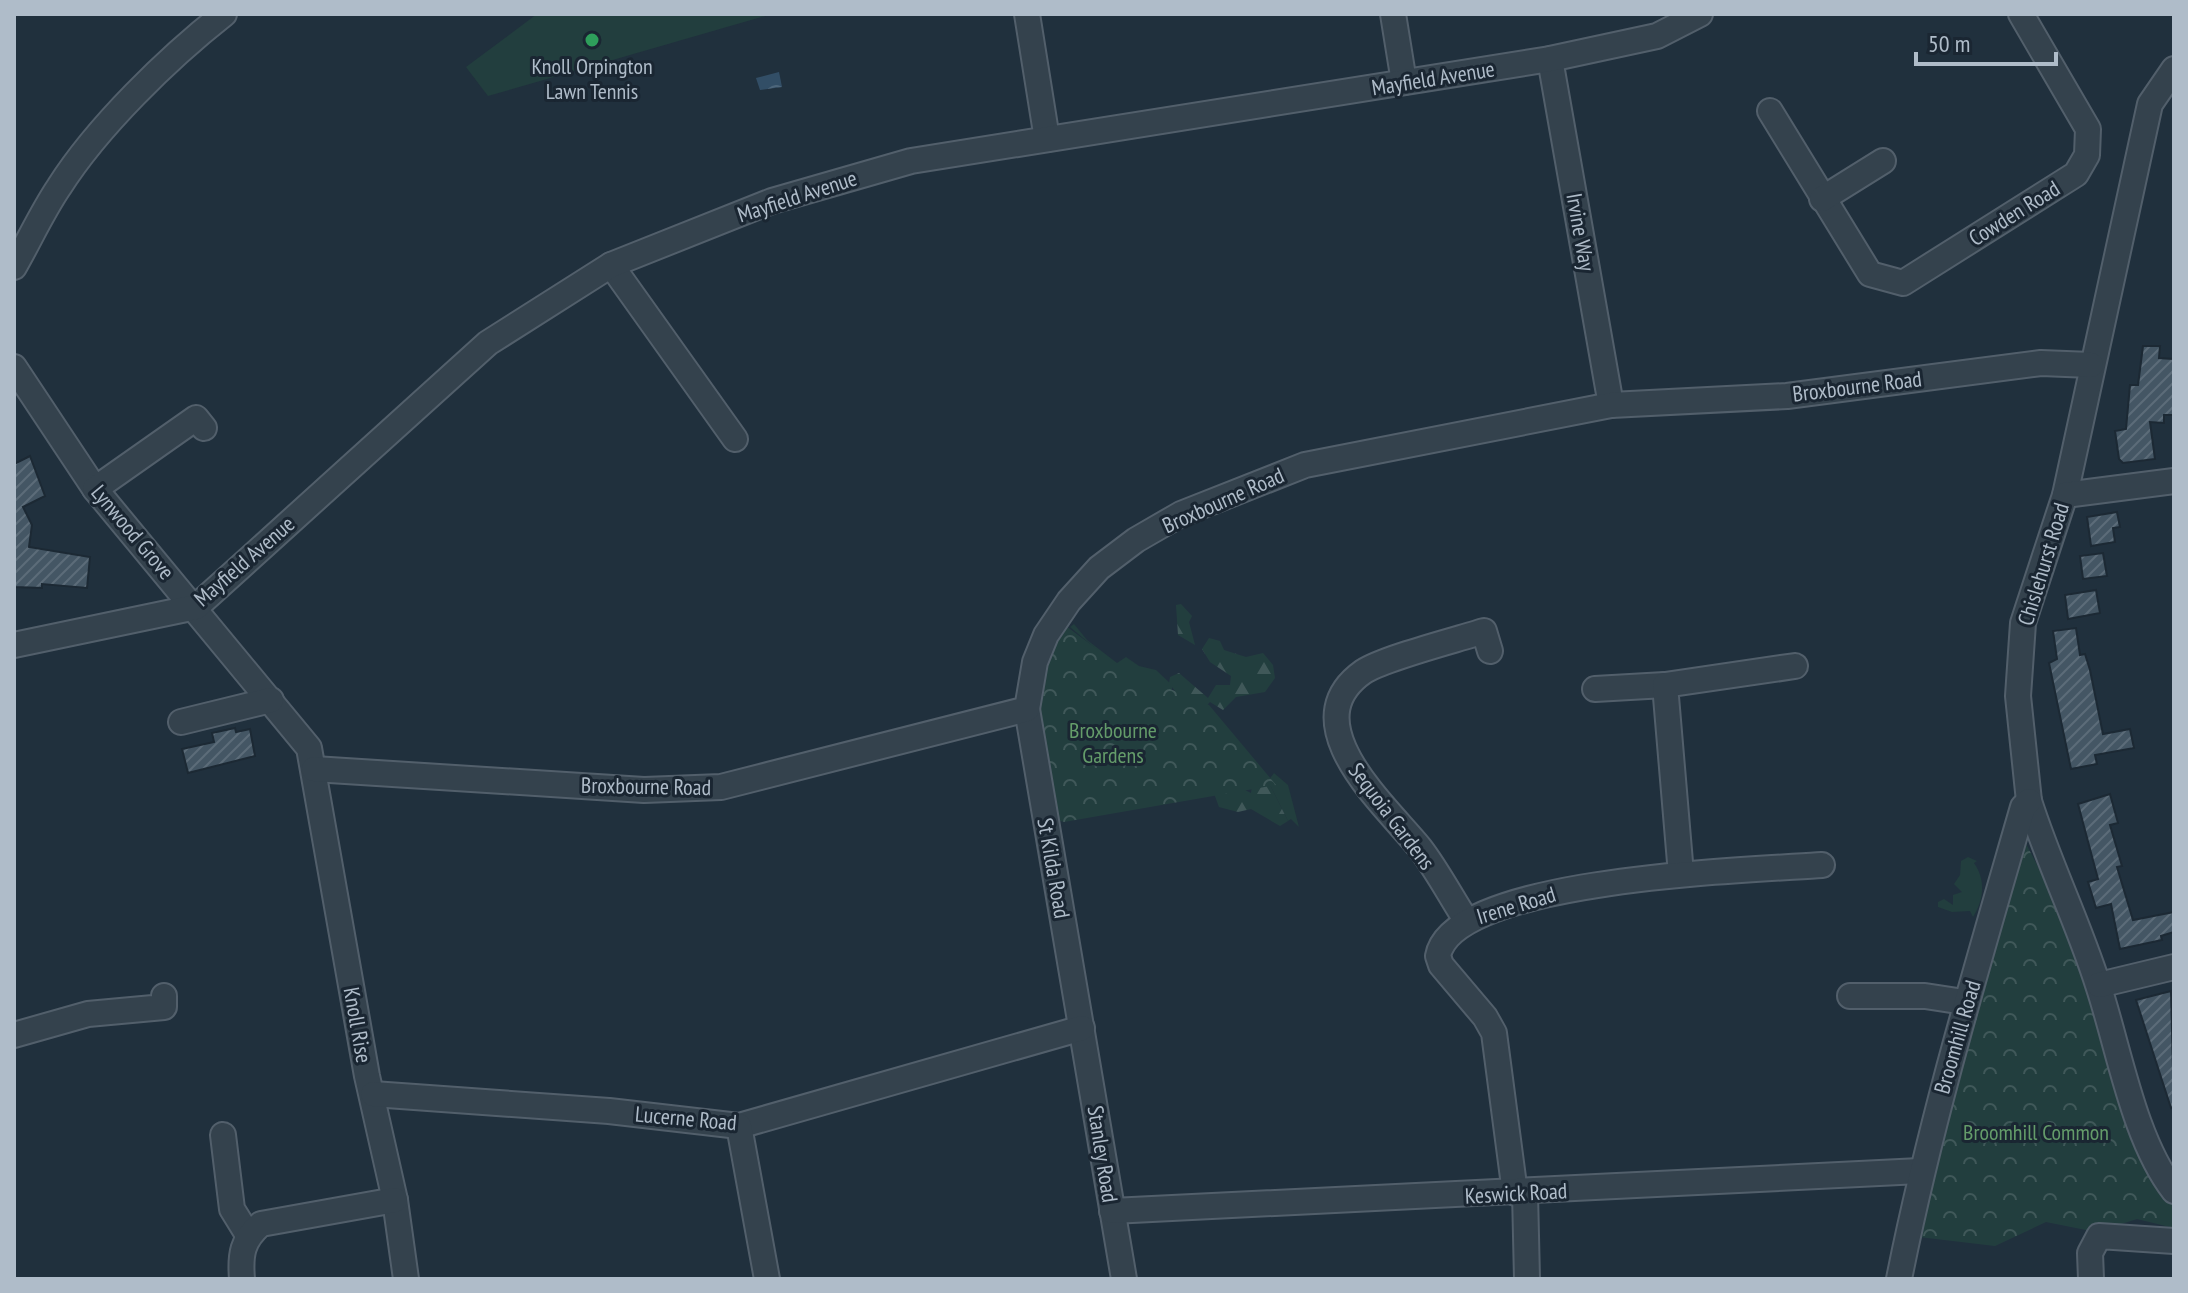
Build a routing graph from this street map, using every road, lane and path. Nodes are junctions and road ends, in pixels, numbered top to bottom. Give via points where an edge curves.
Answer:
1 (224, 14) edge
2 (1027, 14) edge
3 (1393, 14) edge
4 (1700, 14) edge
5 (2021, 14) edge
6 (1550, 59) junction
7 (2174, 69) edge
8 (1404, 82) junction
9 (1770, 111) dead end
10 (1047, 139) junction
11 (1883, 161) dead end
12 (1822, 199) junction
13 (611, 265) junction
14 (14, 267) edge
15 (2091, 365) junction
16 (14, 367) edge
17 (1611, 405) junction
18 (204, 428) dead end
19 (735, 439) dead end
20 (2174, 481) edge
21 (95, 489) junction
22 (2065, 495) junction
23 (196, 607) junction
24 (14, 645) edge
25 (1490, 651) dead end
26 (1795, 666) dead end
27 (1665, 685) junction
28 (1595, 689) dead end
29 (271, 700) junction
30 (1027, 709) junction
31 (181, 722) dead end
32 (314, 769) junction
33 (2029, 801) junction
34 (1822, 865) dead end
35 (1681, 874) junction
36 (1466, 920) junction
37 (2174, 967) edge
38 (2099, 985) junction
39 (164, 996) dead end
40 (1850, 996) dead end
41 (1964, 1002) junction
42 (1082, 1028) junction
43 (14, 1035) edge
44 (373, 1094) junction
45 (739, 1126) junction
46 (223, 1135) dead end
47 (1920, 1171) junction
48 (2174, 1191) edge
49 (1520, 1193) junction
50 (395, 1200) junction
51 (1112, 1211) junction
52 (248, 1235) junction
53 (2174, 1241) edge
54 (242, 1279) edge
55 (406, 1279) edge
56 (767, 1279) edge
57 (1124, 1279) edge
58 (1527, 1279) edge
59 (1899, 1279) edge
60 (2091, 1279) edge

1 - 14 street via 110,122 59,186
2 - 10 street
3 - 8 street
4 - 6 street, Mayfield Avenue via 1657,36
5 - 12 street, Cowden Road via 2088,129 2087,155 2076,174 1903,283 1870,274
6 - 8 street, Mayfield Avenue
6 - 17 street, Irvine Way
7 - 15 street, Chislehurst Road via 2150,104
8 - 10 street, Mayfield Avenue
9 - 12 street, Cowden Road
10 - 13 street, Mayfield Avenue via 911,161 772,201
11 - 12 street
13 - 19 street
13 - 23 street, Mayfield Avenue via 488,343
15 - 17 street, Broxbourne Road via 2041,363 1787,396
15 - 22 street, Chislehurst Road
16 - 21 street, Lynwood Grove
17 - 30 street, Broxbourne Road via 1305,465 1181,514 1118,553 1069,601 1035,662
18 - 21 street via 196,418
20 - 22 street
21 - 23 street, Lynwood Grove
22 - 33 street, Chislehurst Road via 2020,644 2018,696
23 - 24 street, Mayfield Avenue
23 - 29 street, Lynwood Grove
25 - 36 street, Sequoia Gardens via 1484,631 1366,670 1336,703 1337,731 1347,756 1422,851
26 - 27 street
27 - 28 street
27 - 35 street
29 - 31 street
29 - 32 street, Lynwood Grove via 309,748
30 - 32 street, Broxbourne Road via 721,787 644,790
30 - 42 street, St Kilda Road
32 - 44 street, Knoll Rise
33 - 38 street, Chislehurst Road
33 - 41 street, Broomhill Road
34 - 35 street, Irene Road
35 - 36 street, Irene Road via 1578,886
36 - 49 street, Irene Road via 1438,956 1494,1033
37 - 38 street
38 - 48 street, Chislehurst Road via 2129,1095
39 - 43 street via 164,1007 88,1014
40 - 41 street
41 - 47 street, Broomhill Road
42 - 45 street, Lucerne Road
42 - 51 street, Stanley Road
44 - 45 street, Lucerne Road
44 - 50 street, Knoll Rise
45 - 56 street
46 - 52 street via 232,1209
47 - 49 street, Keswick Road
47 - 59 street, Broomhill Road
49 - 51 street, Keswick Road
49 - 58 street
50 - 52 street via 261,1224
50 - 55 street, Knoll Rise
51 - 57 street, Stanley Road
52 - 54 street via 240,1257
53 - 60 street via 2099,1236 2090,1253

